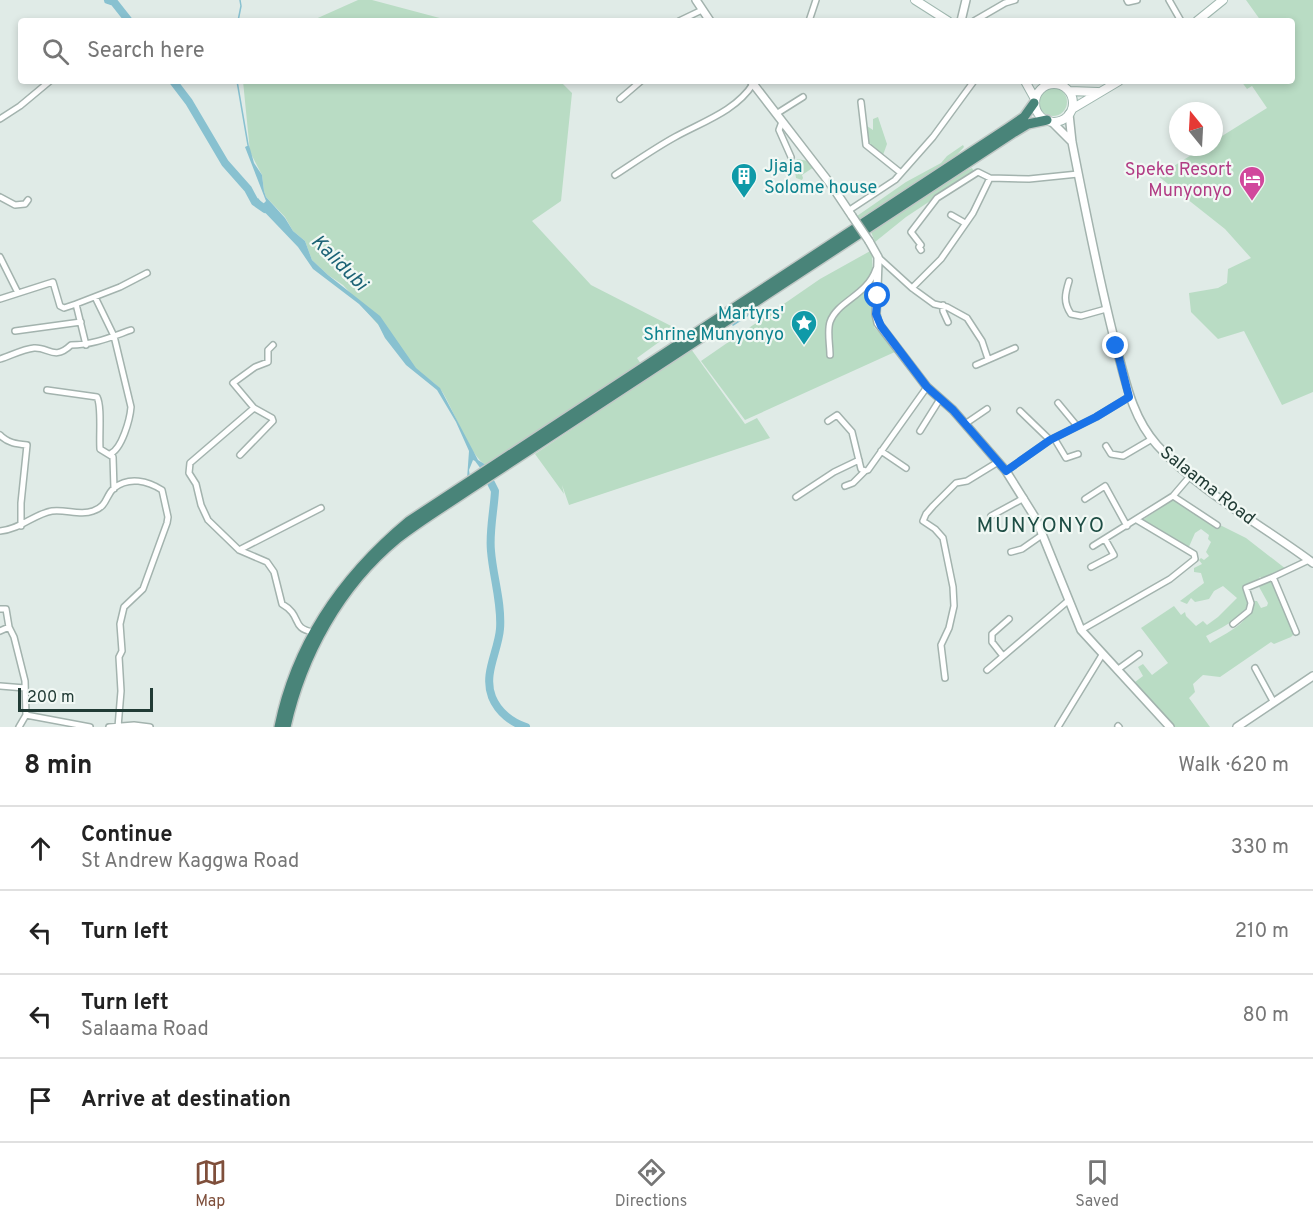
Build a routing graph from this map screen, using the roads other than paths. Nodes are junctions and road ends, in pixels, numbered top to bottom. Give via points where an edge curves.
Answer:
1 (696, 0) edge
2 (816, 0) edge
3 (915, 0) edge
4 (966, 0) edge
5 (1015, 0) edge
6 (1127, 0) edge
7 (1137, 0) edge
8 (1169, 0) edge
9 (1223, 0) edge
10 (702, 10) junction
11 (685, 18) edge
12 (708, 18) edge
13 (810, 18) edge
14 (941, 18) edge
15 (962, 18) edge
16 (979, 18) edge
17 (1179, 18) edge
18 (1201, 18) edge
19 (46, 84) edge
20 (638, 84) edge
21 (752, 84) edge
22 (754, 84) edge
23 (973, 84) edge
24 (1026, 84) edge
25 (1044, 84) edge
26 (1114, 84) edge
27 (1047, 85) junction
28 (1068, 91) junction
29 (1099, 92) junction
30 (803, 97) dead end
31 (620, 99) dead end
32 (1035, 101) junction
33 (861, 102) dead end
34 (1070, 111) junction
35 (776, 114) junction
36 (0, 119) edge
37 (1049, 121) junction
38 (783, 122) junction
39 (1072, 142) junction
40 (791, 157) dead end
41 (901, 173) junction
42 (1078, 174) junction
43 (615, 175) dead end
44 (990, 178) junction
45 (0, 197) edge
46 (28, 200) dead end
47 (850, 213) junction
48 (951, 215) dead end
49 (965, 223) junction
50 (921, 250) dead end
51 (0, 257) edge
52 (878, 260) junction
53 (147, 273) dead end
54 (1069, 281) dead end
55 (912, 288) junction
56 (18, 293) junction
57 (95, 297) junction
58 (0, 299) edge
59 (76, 304) junction
60 (943, 305) junction
61 (1106, 309) junction
62 (81, 322) junction
63 (948, 322) dead end
64 (131, 330) dead end
65 (15, 331) dead end
66 (114, 336) junction
67 (86, 345) junction
68 (273, 345) dead end
69 (1015, 348) dead end
70 (830, 355) dead end
71 (0, 359) edge
72 (988, 359) junction
73 (976, 365) dead end
74 (646, 369) junction
75 (927, 387) junction
76 (47, 390) dead end
77 (1129, 397) junction
78 (940, 399) junction
79 (1058, 403) dead end
80 (254, 408) junction
81 (987, 409) dead end
82 (1020, 411) dead end
83 (828, 421) dead end
84 (965, 424) junction
85 (1077, 426) junction
86 (920, 431) dead end
87 (0, 435) edge
88 (1052, 439) junction
89 (1152, 439) junction
90 (1106, 446) dead end
91 (881, 451) junction
92 (110, 454) junction
93 (1078, 454) dead end
94 (240, 455) dead end
95 (859, 460) junction
96 (998, 462) junction
97 (906, 468) dead end
98 (865, 471) junction
99 (1006, 471) junction
100 (1191, 475) junction
101 (845, 486) dead end
102 (114, 489) junction
103 (1173, 496) junction
104 (796, 497) dead end
105 (1024, 498) junction
106 (1085, 499) dead end
107 (321, 508) dead end
108 (991, 516) dead end
109 (1137, 520) junction
110 (412, 524) junction
111 (1217, 525) dead end
112 (21, 526) junction
113 (1127, 526) junction
114 (0, 531) edge
115 (1042, 535) junction
116 (1105, 539) junction
117 (1093, 546) dead end
118 (239, 550) junction
119 (1011, 552) dead end
120 (1311, 561) edge
121 (1091, 567) dead end
122 (1273, 577) junction
123 (1070, 600) junction
124 (0, 609) edge
125 (1009, 619) dead end
126 (1233, 624) dead end
127 (9, 627) junction
128 (1081, 630) junction
129 (0, 631) edge
130 (313, 632) junction
131 (1296, 632) dead end
132 (1139, 654) dead end
133 (1102, 655) junction
134 (1004, 656) junction
135 (1255, 668) dead end
136 (987, 670) dead end
137 (1117, 670) junction
138 (1313, 676) edge
139 (945, 678) dead end
140 (0, 686) edge
141 (25, 688) junction
142 (1273, 701) junction
143 (26, 715) junction
144 (118, 726) edge
145 (19, 727) edge
146 (90, 727) edge
147 (109, 727) edge
148 (150, 727) edge
149 (279, 727) edge
150 (286, 727) edge
151 (1058, 727) edge
152 (1170, 727) edge
153 (1237, 727) edge

1 - 10 street
2 - 13 street
3 - 14 main road
4 - 15 street
5 - 16 street
6 - 7 street
8 - 17 street
9 - 18 main road
10 - 11 street
10 - 12 street
19 - 36 street
20 - 31 street
21 - 43 street via 731,107
22 - 35 street
23 - 41 street
24 - 32 main road
25 - 27 main road
26 - 29 main road
27 - 28 main road via 1059,84
27 - 32 main road via 1040,89
28 - 29 main road
28 - 34 main road via 1072,99
29 - 34 main road
30 - 35 street
32 - 37 main road via 1038,114
32 - 74 highway via 1024,117
33 - 41 street via 866,145
34 - 37 main road via 1062,120
34 - 39 street, Salaama Road
35 - 38 street
37 - 39 street
37 - 74 highway via 1028,124 1013,133
38 - 40 street via 779,130
38 - 47 street
39 - 42 street, Salaama Road
41 - 47 street
42 - 44 street
42 - 61 street, Salaama Road
44 - 49 street
44 - 50 street via 978,172 937,198 911,232
45 - 46 street via 15,205
47 - 52 street, bridge
48 - 49 street
49 - 55 street via 941,259
51 - 56 street
52 - 55 street
52 - 70 street via 868,286 834,314 830,322
52 - 75 street via 878,323
53 - 57 street
54 - 61 street via 1065,300 1071,314 1081,316
55 - 60 street via 934,304
56 - 58 street
56 - 59 street via 53,282 60,306
57 - 59 street
57 - 66 street
59 - 62 street
60 - 63 street
60 - 72 street via 967,318
61 - 77 street, Salaama Road
62 - 65 street
62 - 67 street
64 - 66 street
66 - 67 street
66 - 92 street via 131,407 117,449
67 - 71 street via 71,345 65,351 53,353 33,348
68 - 80 street via 268,350 268,362 233,383
69 - 72 street
72 - 73 street
74 - 110 highway
75 - 78 street
75 - 91 street
76 - 92 street via 97,397 100,449
77 - 85 street
77 - 89 street, Salaama Road
78 - 84 street
78 - 86 street
79 - 85 street
80 - 94 street via 273,421
80 - 118 street via 190,463 189,473 208,520
81 - 84 street
82 - 88 street
83 - 95 street via 837,415 849,427
84 - 96 street
85 - 88 street
87 - 112 street via 15,444 27,445
88 - 93 street via 1066,458
88 - 99 street
89 - 90 street via 1123,456 1111,454
89 - 100 street, Salaama Road
91 - 97 street
91 - 98 street
92 - 102 street
95 - 98 street
95 - 104 street
96 - 99 street
96 - 139 street via 956,483 923,521 943,538 952,587 954,606 942,645
98 - 101 street
99 - 105 street
100 - 103 street
100 - 120 street, Salaama Road
102 - 112 street via 104,507 91,513 49,511
102 - 144 street via 130,480 151,483 162,490 168,517 142,589 124,607 120,624
103 - 109 street
103 - 111 street
105 - 108 street
105 - 115 street
106 - 113 street via 1105,486
107 - 118 street
109 - 113 street
109 - 128 street via 1194,554 1195,559 1170,579
110 - 130 highway via 363,563
110 - 150 highway via 365,570 336,608 303,671
112 - 114 street
113 - 116 street
115 - 119 street
115 - 123 street
116 - 117 street
116 - 121 street via 1114,555
118 - 130 street via 267,562 274,572 282,604 292,610 299,627
120 - 122 street
122 - 126 street via 1246,588 1251,603
122 - 131 street
123 - 128 street
123 - 134 street
124 - 127 street via 6,609
125 - 134 street via 992,634 992,642
127 - 129 street
127 - 141 street
128 - 133 street
130 - 149 highway via 288,691
132 - 137 street
133 - 137 street
133 - 151 street
134 - 136 street
135 - 142 street
137 - 152 street
138 - 142 street
140 - 141 street
141 - 143 street
142 - 153 street
143 - 145 street
143 - 146 street
144 - 147 street
144 - 148 street

